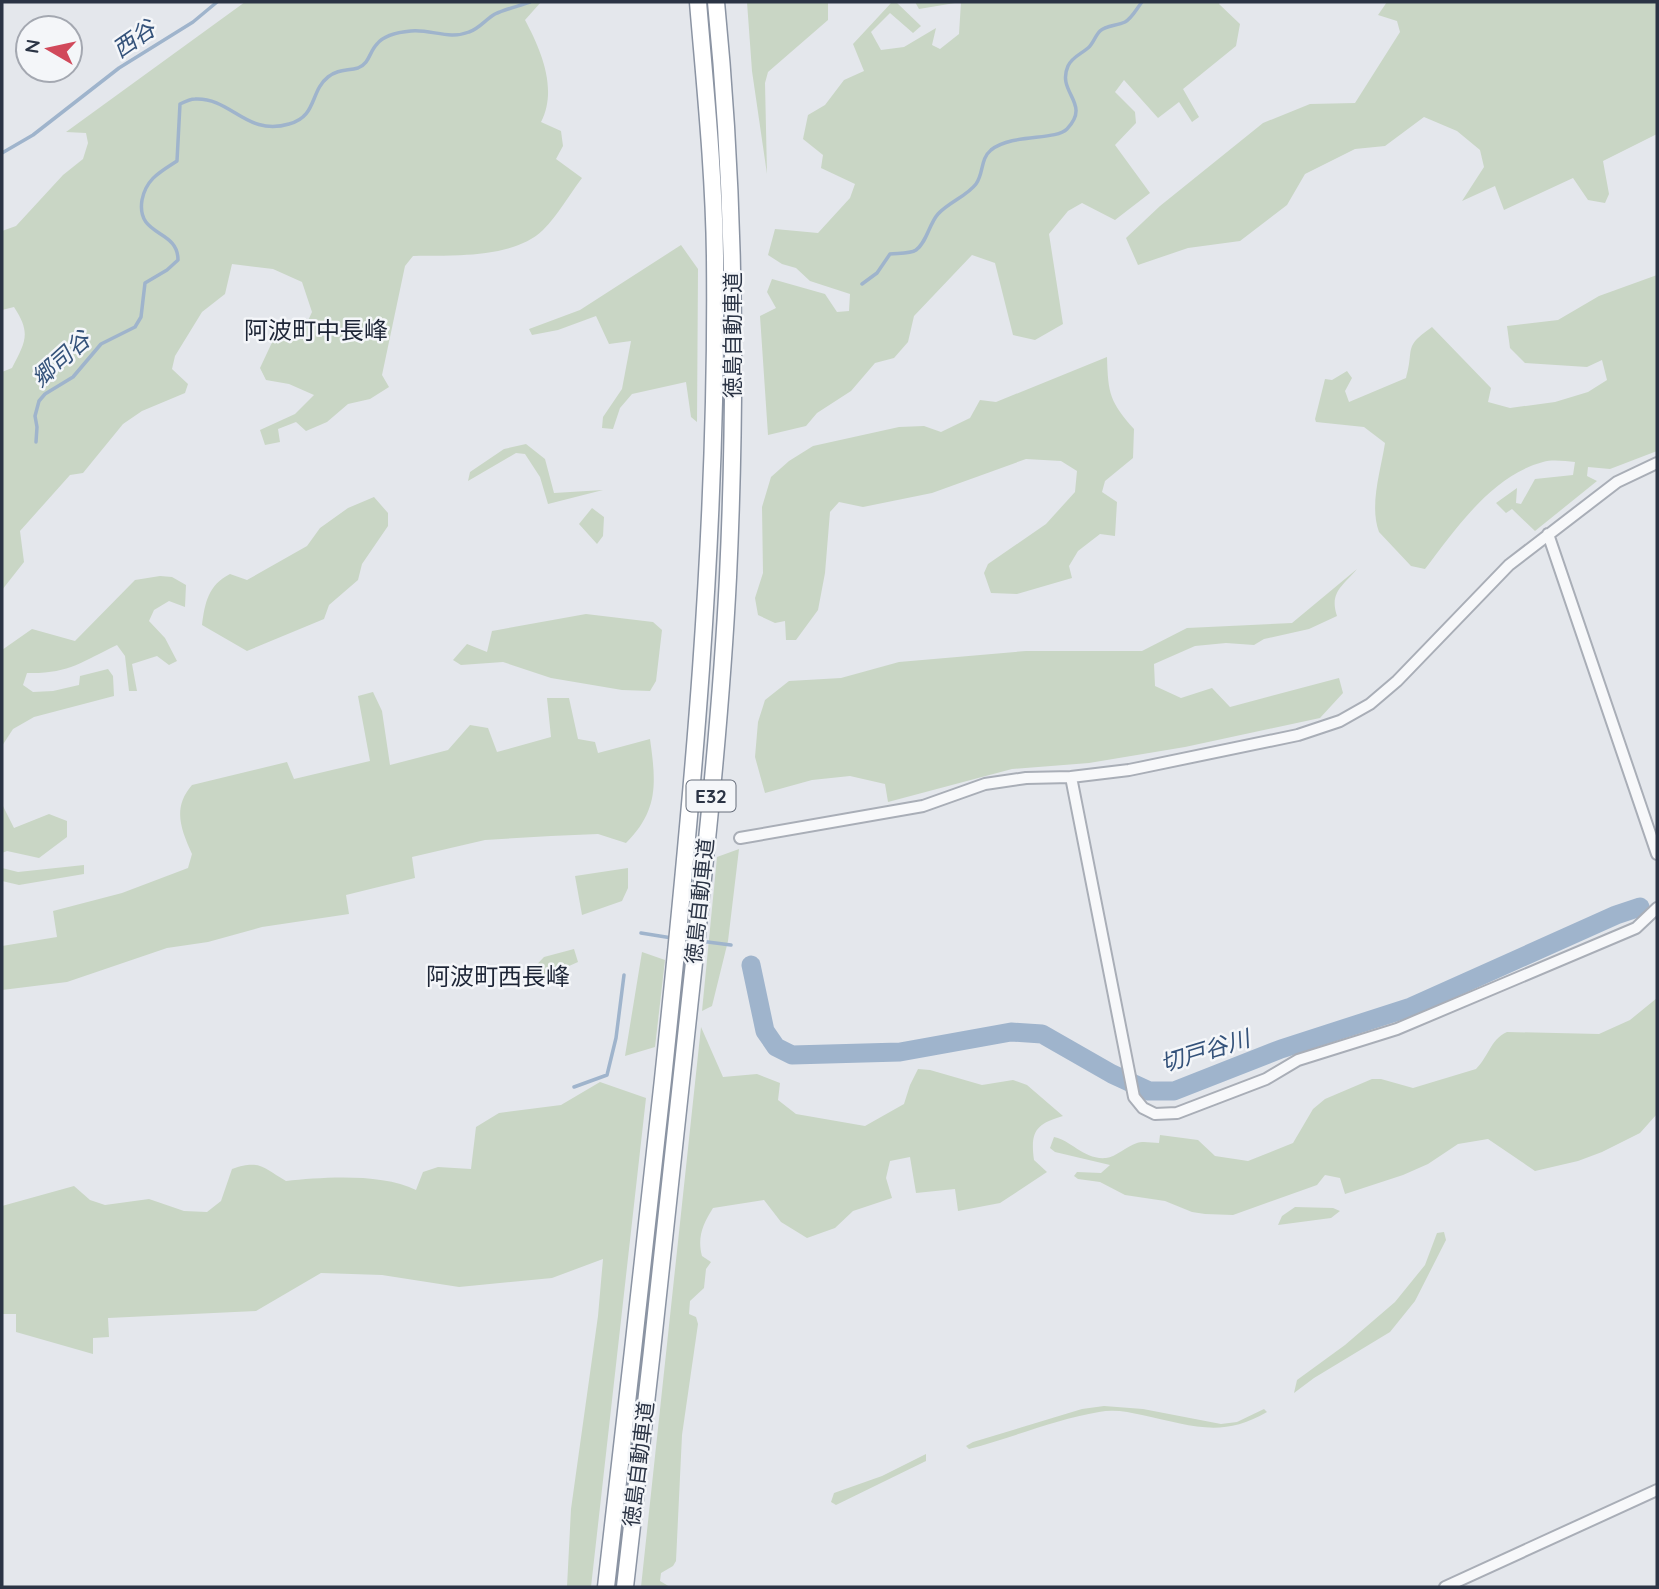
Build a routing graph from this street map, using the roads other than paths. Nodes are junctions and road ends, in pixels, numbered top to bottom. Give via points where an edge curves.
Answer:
1 (698, 2) edge
2 (716, 2) edge
3 (1657, 463) edge
4 (1548, 534) junction
5 (1071, 777) junction
6 (740, 838) dead end
7 (1657, 854) edge
8 (1657, 908) edge
9 (1657, 1490) edge
10 (606, 1587) edge
11 (625, 1587) edge
12 (1445, 1587) edge

1 - 10 highway, 徳島自動車道 / E32 via 715,254 708,576 684,886
2 - 11 highway, 徳島自動車道 / E32 via 733,249 728,577 704,874
3 - 4 street via 1617,481
4 - 5 street via 1509,565 1397,681 1340,721 1298,736
4 - 7 street
5 - 6 street via 985,784 923,806
5 - 8 street via 1134,1097 1155,1114 1177,1113 1266,1079 1298,1060 1397,1029 1636,928
9 - 12 street

